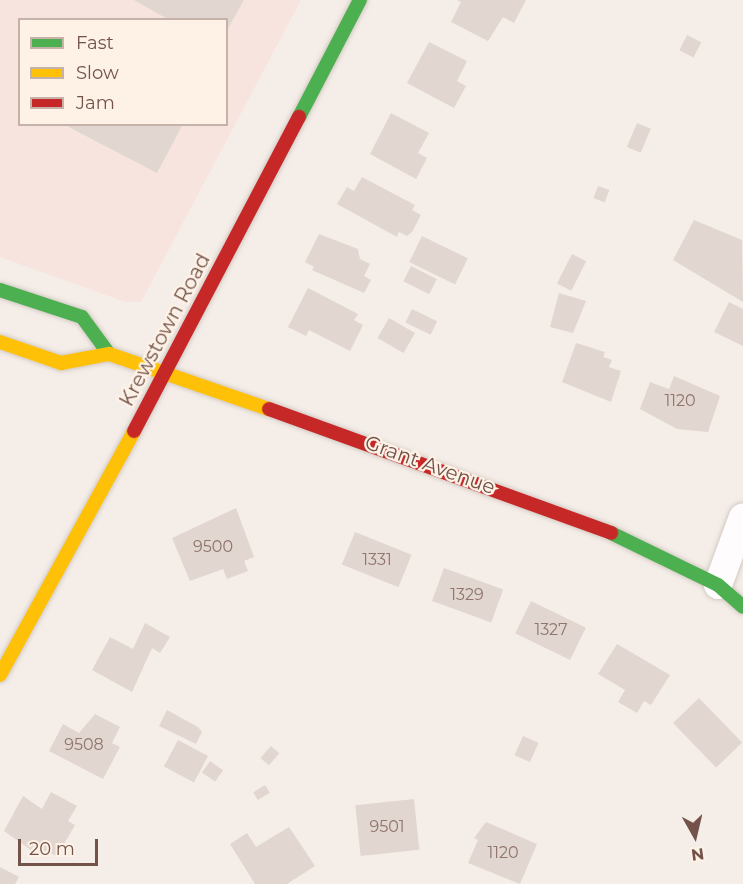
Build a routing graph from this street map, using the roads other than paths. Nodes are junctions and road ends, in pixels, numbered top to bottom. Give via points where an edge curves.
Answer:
1 (360, 0) edge
2 (0, 290) edge
3 (0, 343) edge
4 (109, 354) junction
5 (166, 374) junction
6 (743, 517) edge
7 (730, 580) edge
8 (743, 607) edge
9 (0, 675) edge

1 - 5 main road, Krewstown Road
2 - 4 main road via 82,317
3 - 4 main road, Grant Avenue via 61,363
4 - 5 main road, Grant Avenue
5 - 7 main road, Grant Avenue via 553,510
5 - 9 main road, Krewstown Road
6 - 7 street
7 - 8 main road, Grant Avenue

